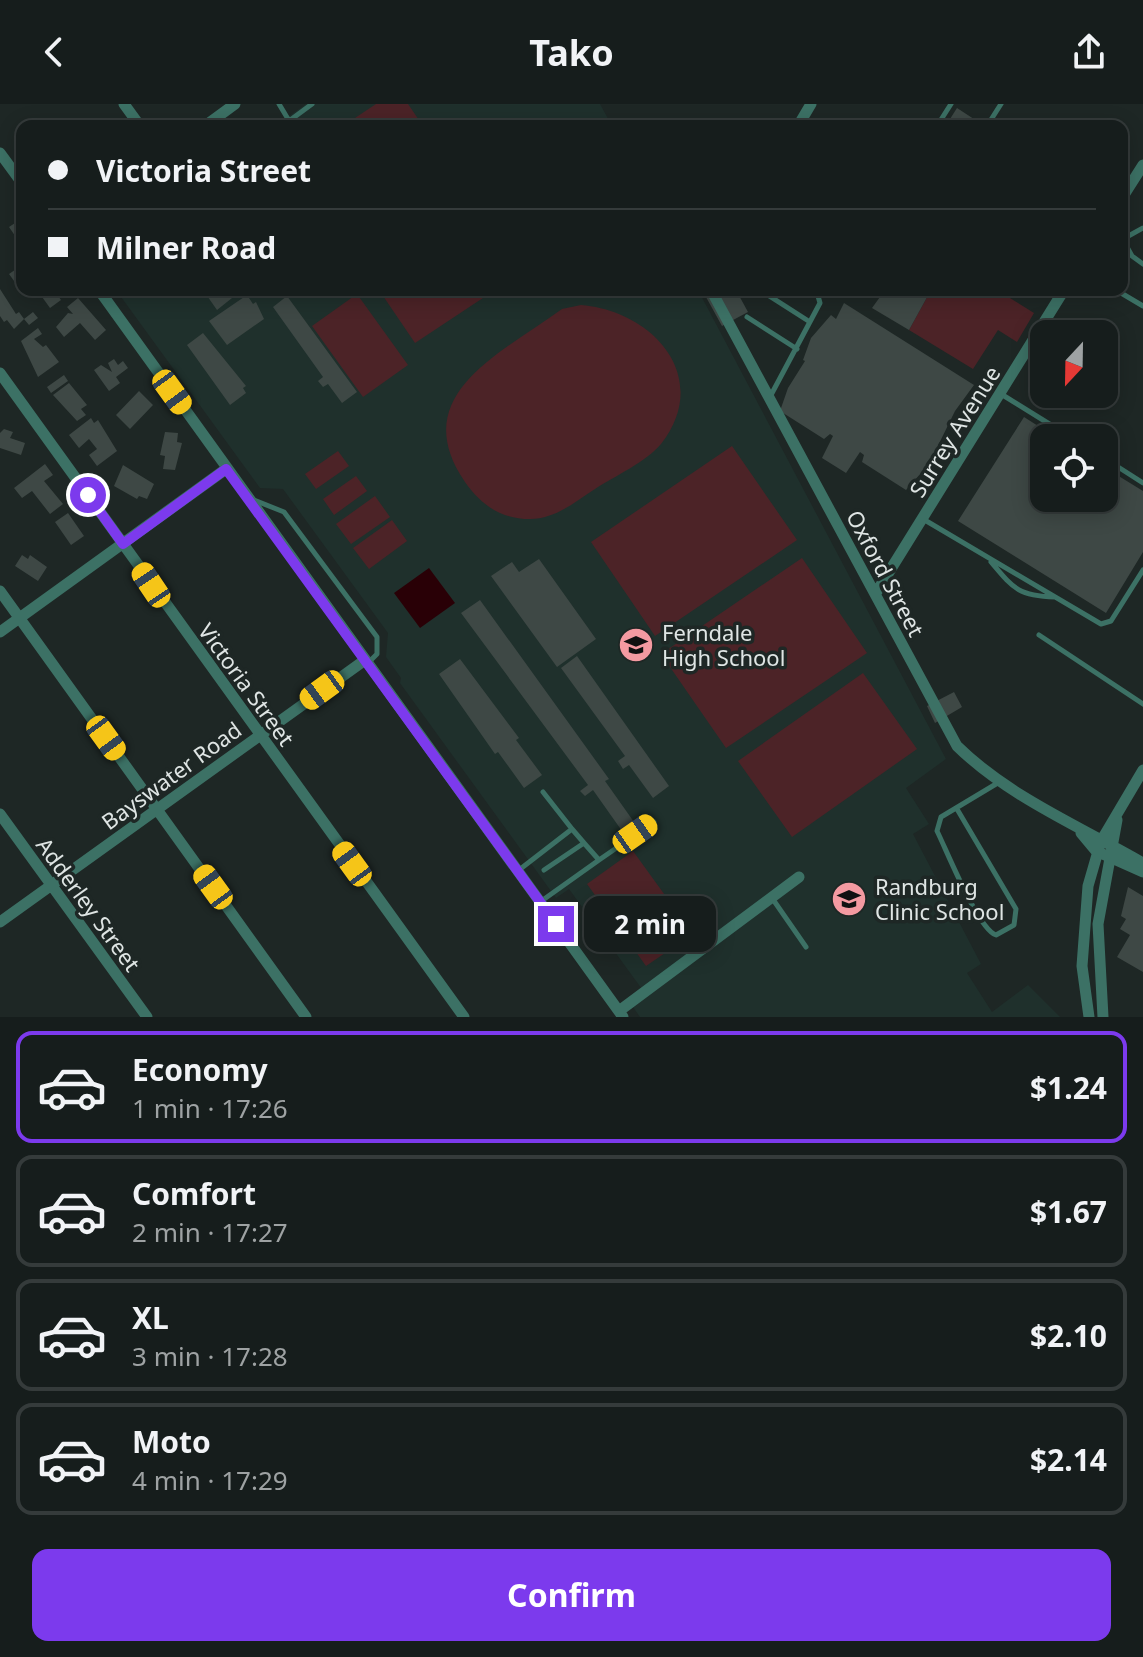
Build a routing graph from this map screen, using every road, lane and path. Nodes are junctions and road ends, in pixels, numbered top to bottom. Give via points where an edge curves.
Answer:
1 (235, 104) edge
2 (312, 104) edge
3 (213, 120) edge
4 (293, 120) edge
5 (0, 153) edge
6 (1143, 165) edge
7 (16, 175) edge
8 (1128, 189) edge
9 (1128, 249) edge
10 (1143, 264) edge
11 (103, 296) edge
12 (714, 296) edge
13 (769, 296) edge
14 (818, 296) edge
15 (1061, 296) edge
16 (747, 317) dead end
17 (1049, 320) edge
18 (810, 322) junction
19 (797, 349) junction
20 (1030, 351) edge
21 (0, 373) edge
22 (1001, 394) junction
23 (769, 400) junction
24 (1049, 424) edge
25 (1118, 467) edge
26 (226, 469) junction
27 (1143, 483) edge
28 (249, 499) junction
29 (923, 519) junction
30 (123, 544) junction
31 (989, 560) junction
32 (1143, 570) edge
33 (0, 591) edge
34 (876, 593) junction
35 (1056, 597) junction
36 (20, 619) junction
37 (0, 632) edge
38 (1039, 635) dead end
39 (366, 662) junction
40 (1143, 704) edge
41 (259, 736) junction
42 (1143, 770) edge
43 (1002, 781) junction
44 (543, 792) dead end
45 (157, 809) junction
46 (957, 809) junction
47 (0, 814) edge
48 (1117, 820) junction
49 (654, 822) dead end
50 (572, 829) junction
51 (584, 843) junction
52 (1099, 846) junction
53 (1112, 853) junction
54 (599, 860) junction
55 (1142, 862) edge
56 (544, 870) dead end
57 (518, 871) junction
58 (799, 877) dead end
59 (51, 885) junction
60 (771, 896) junction
61 (540, 902) junction
62 (0, 922) edge
63 (806, 947) dead end
64 (621, 1014) edge
65 (147, 1017) edge
66 (306, 1017) edge
67 (464, 1017) edge
68 (1089, 1017) edge
69 (1103, 1017) edge

1 - 3 street
2 - 4 lane
5 - 7 street
6 - 8 street
9 - 10 lane
11 - 26 street
12 - 23 street, Oxford Street
13 - 18 lane
14 - 18 lane
15 - 17 street, Surrey Avenue
16 - 19 lane
18 - 19 lane
19 - 23 lane
20 - 22 street, Surrey Avenue
21 - 30 street, Victoria Street
22 - 24 lane
22 - 29 street, Surrey Avenue
23 - 34 street, Oxford Street
25 - 27 lane
26 - 28 street
26 - 30 street
28 - 39 street
28 - 39 lane via 284,512 377,637 377,654
29 - 31 lane
29 - 34 street, Surrey Avenue
30 - 36 street
30 - 41 street, Victoria Street
31 - 35 lane
31 - 35 lane via 1011,587
32 - 35 lane via 1107,624
33 - 36 street
34 - 43 street, Oxford Street via 957,746
36 - 37 street
36 - 45 street
38 - 40 lane
39 - 41 street, Bayswater Road
39 - 57 street
41 - 45 street, Bayswater Road
41 - 67 street, Victoria Street
42 - 48 street
43 - 46 lane
43 - 52 street, Oxford Street
44 - 50 lane
45 - 59 street, Bayswater Road
45 - 66 street
46 - 46 lane via 941,817 937,831 977,913 996,935 1014,925 1016,909
47 - 59 street, Adderley Street
48 - 52 street
48 - 53 street
49 - 54 lane
50 - 51 lane
50 - 57 lane
51 - 54 lane
51 - 56 lane
52 - 53 street, Oxford Street
52 - 68 street via 1082,929
53 - 55 street, Oxford Street
53 - 69 street via 1098,924
54 - 61 lane
57 - 61 street
58 - 60 street
59 - 62 street, Bayswater Road
59 - 65 street, Adderley Street
60 - 63 lane
60 - 64 street
61 - 64 street

